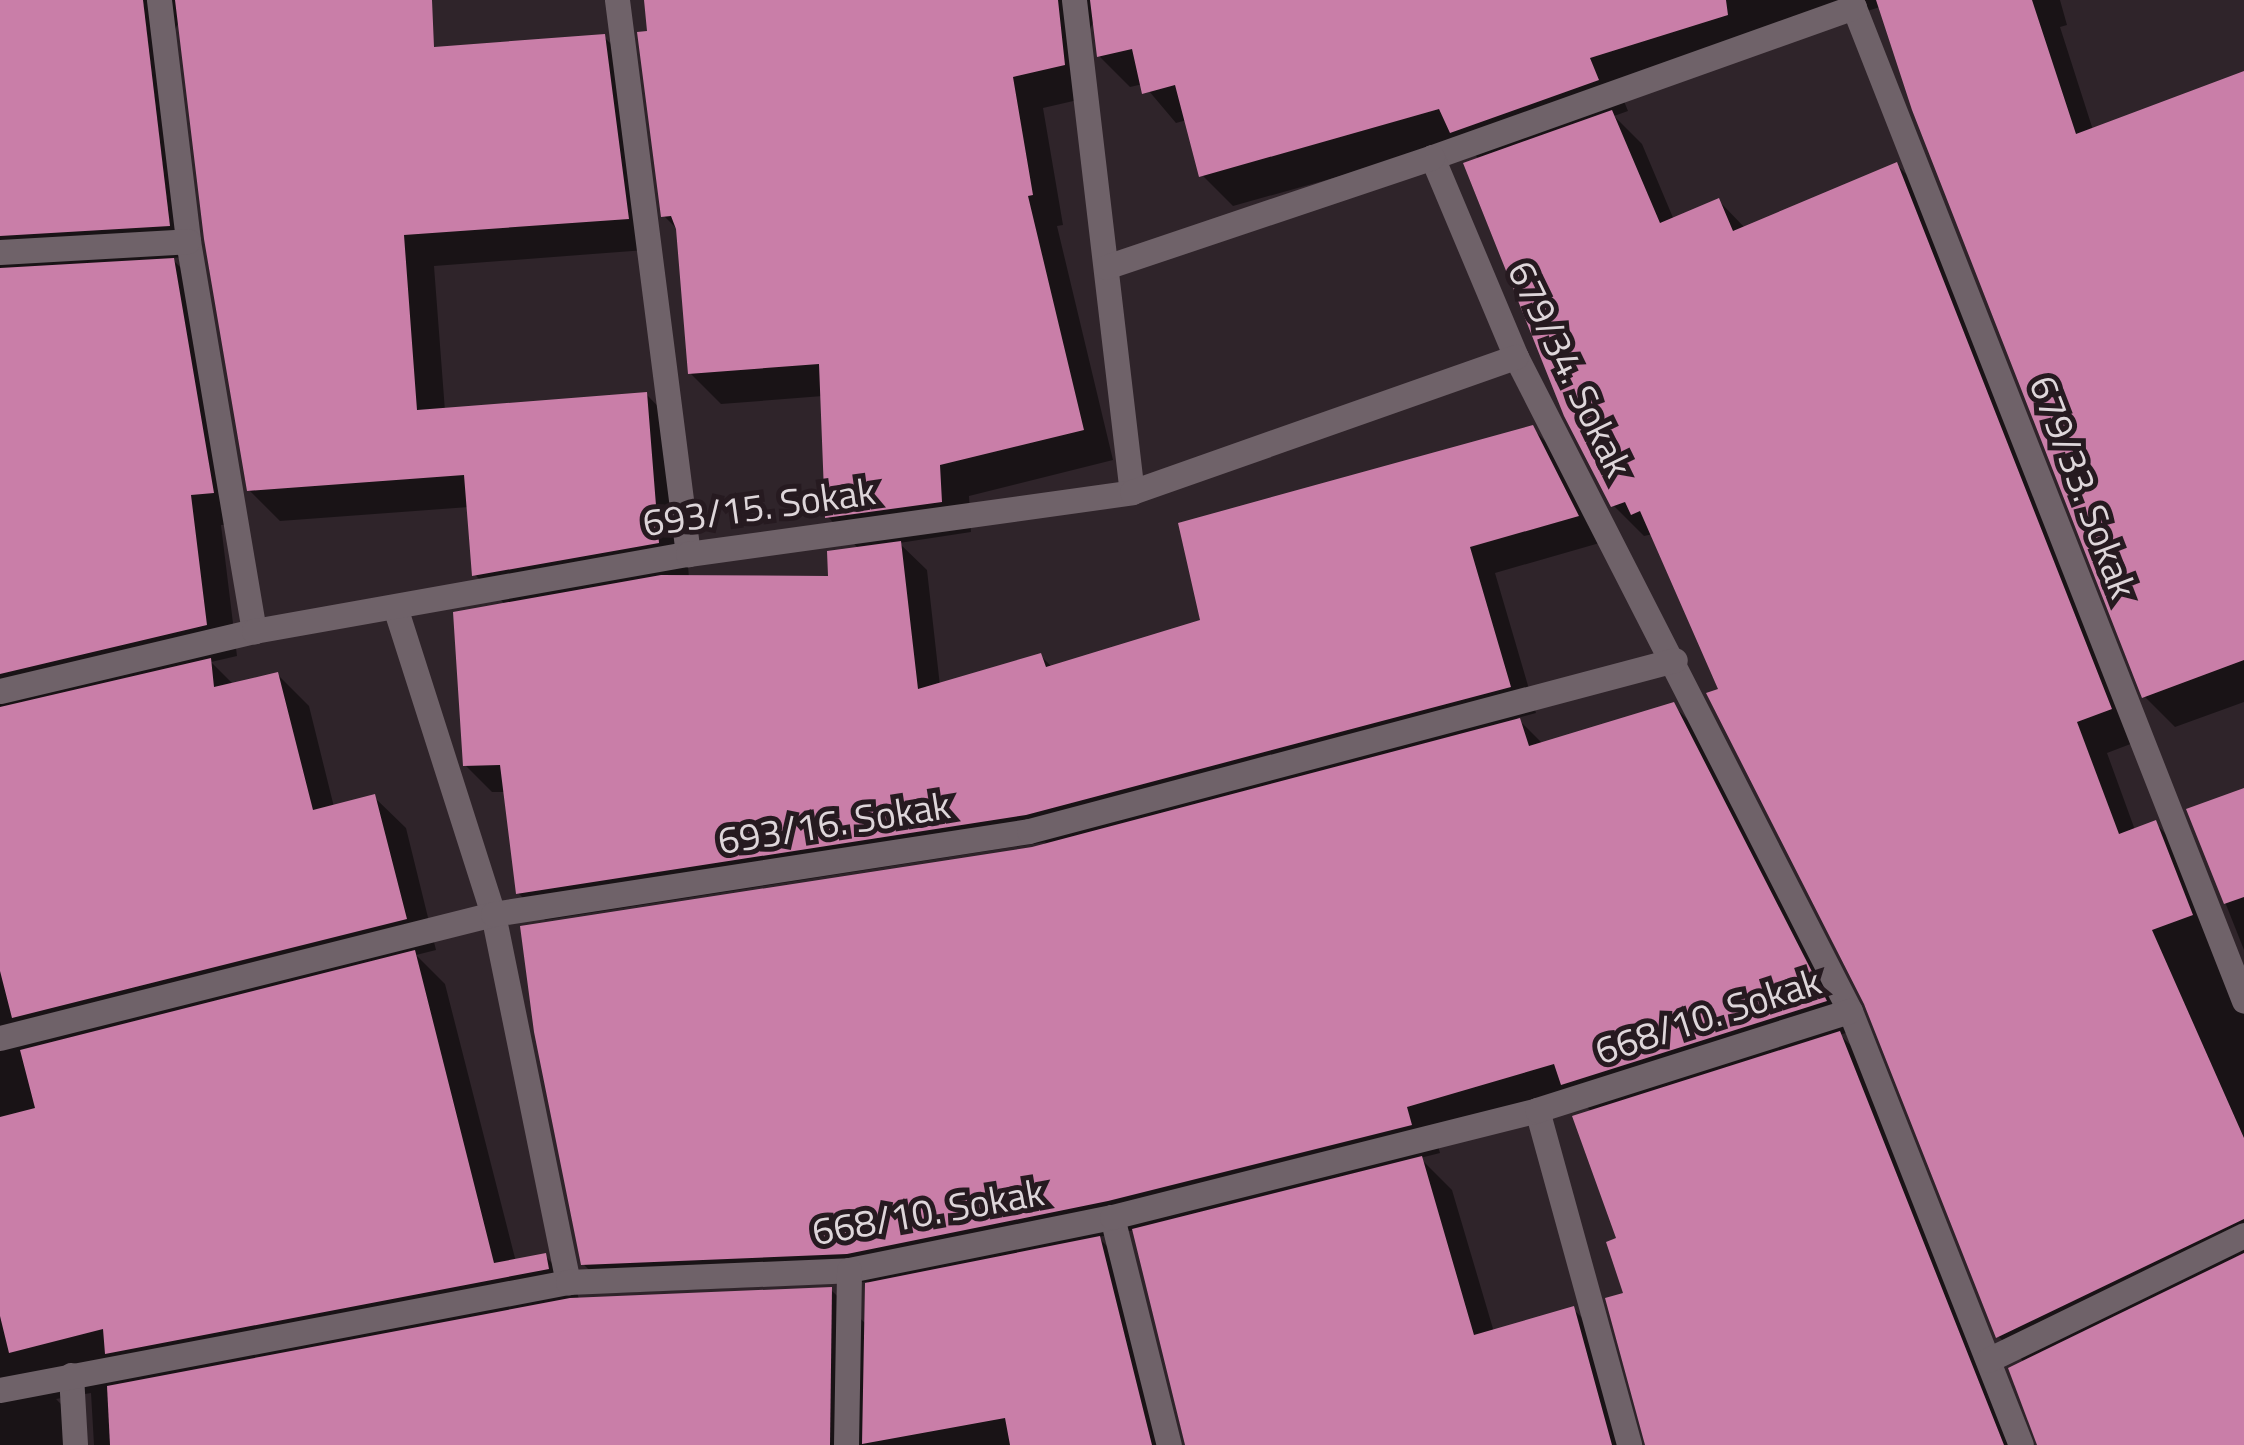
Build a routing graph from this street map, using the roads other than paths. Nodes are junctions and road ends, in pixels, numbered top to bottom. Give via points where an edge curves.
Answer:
1 (159, 0) edge
2 (616, 0) edge
3 (1074, 0) edge
4 (1853, 3) edge
5 (1432, 157) junction
6 (188, 241) junction
7 (0, 252) edge
8 (1106, 268) junction
9 (1516, 357) junction
10 (1132, 492) junction
11 (688, 554) junction
12 (395, 607) junction
13 (254, 631) junction
14 (1675, 660) junction
15 (0, 691) edge
16 (493, 914) junction
17 (2244, 1001) edge
18 (1850, 1011) junction
19 (0, 1038) edge
20 (1537, 1110) junction
21 (1112, 1218) junction
22 (2244, 1235) edge
23 (849, 1270) junction
24 (568, 1282) junction
25 (1988, 1360) junction
26 (71, 1375) junction
27 (0, 1390) edge
28 (75, 1445) edge
29 (846, 1445) edge
30 (1169, 1445) edge
31 (1628, 1445) edge
32 (2022, 1445) edge

1 - 6 street
2 - 11 street
3 - 8 street
4 - 5 street
4 - 17 street, 679/33. Sokak
5 - 8 street
5 - 9 street, 679/34. Sokak
6 - 7 street
6 - 13 street
8 - 10 street
9 - 10 street, 693/15. Sokak
9 - 14 street, 679/34. Sokak
10 - 11 street, 693/15. Sokak
11 - 12 street, 693/15. Sokak
12 - 13 street, 693/15. Sokak
12 - 16 street
13 - 15 street, 693/15. Sokak
14 - 16 street, 693/16. Sokak via 1028,831
14 - 18 street, 679/34. Sokak
16 - 19 street, 693/16. Sokak
16 - 24 street
18 - 20 street, 668/10. Sokak
18 - 25 street, 679/34. Sokak
20 - 21 street, 668/10. Sokak
20 - 31 street
21 - 23 street, 668/10. Sokak
21 - 30 street
22 - 25 street
23 - 24 street, 668/10. Sokak
23 - 29 street
24 - 26 street, 668/10. Sokak
25 - 32 street, 679/34. Sokak
26 - 27 street, 668/10. Sokak
26 - 28 street

